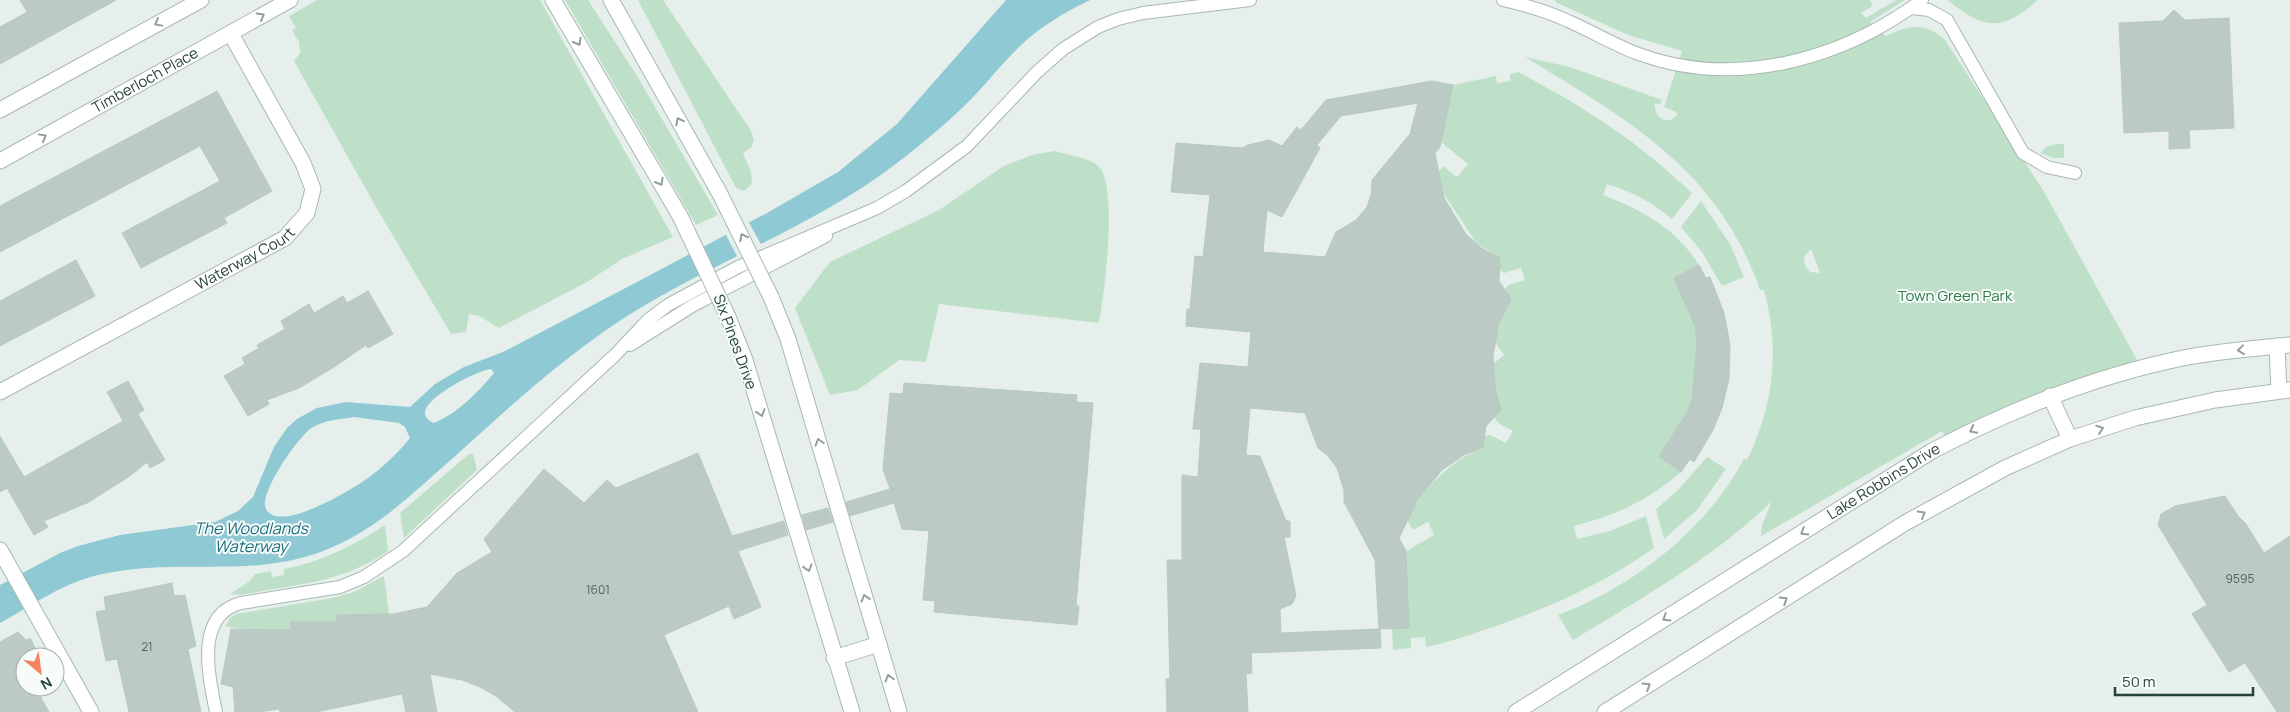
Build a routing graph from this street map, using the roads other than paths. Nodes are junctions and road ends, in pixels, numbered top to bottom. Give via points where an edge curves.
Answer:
1 (201, 0) edge
2 (290, 0) edge
3 (553, 0) edge
4 (611, 0) edge
5 (1250, 0) edge
6 (1503, 0) edge
7 (1922, 0) edge
8 (1911, 8) junction
9 (231, 34) junction
10 (0, 110) edge
11 (0, 161) edge
12 (2075, 173) dead end
13 (2284, 346) edge
14 (2285, 390) edge
15 (0, 392) edge
16 (2050, 396) junction
17 (2070, 439) junction
18 (0, 550) edge
19 (879, 644) junction
20 (834, 658) junction
21 (91, 712) edge
22 (216, 712) edge
23 (852, 712) edge
24 (899, 712) edge
25 (1516, 712) edge
26 (1605, 712) edge

1 -> 10 street
9 -> 2 street, Timberloch Place
3 -> 20 street, Six Pines Drive, bridge via 680,216 728,317 745,360
19 -> 4 street, bridge via 788,339 771,297 720,194
5 - 22 street via 1143,13 1098,26 1062,49 967,146 930,175 877,208 769,252 692,291 648,320 615,355 403,552 340,587 241,603 224,611 214,626 208,656
6 - 8 street via 1567,20 1637,54 1681,65 1717,69 1769,66 1822,54
7 - 8 street
8 - 12 street via 1929,10 1947,20 2024,154 2047,167
11 -> 9 street, Timberloch Place
9 - 15 street, Waterway Court via 303,163 313,189 307,213 285,238
13 - 14 street
13 -> 16 street, Lake Robbins Drive via 2171,361
17 -> 14 street via 2174,408
16 - 17 street
16 -> 25 street, Lake Robbins Drive via 1980,426 1932,452
26 -> 17 street via 1905,523 2005,468
18 - 21 street
19 - 20 street
24 -> 19 street
20 - 23 street, Six Pines Drive

